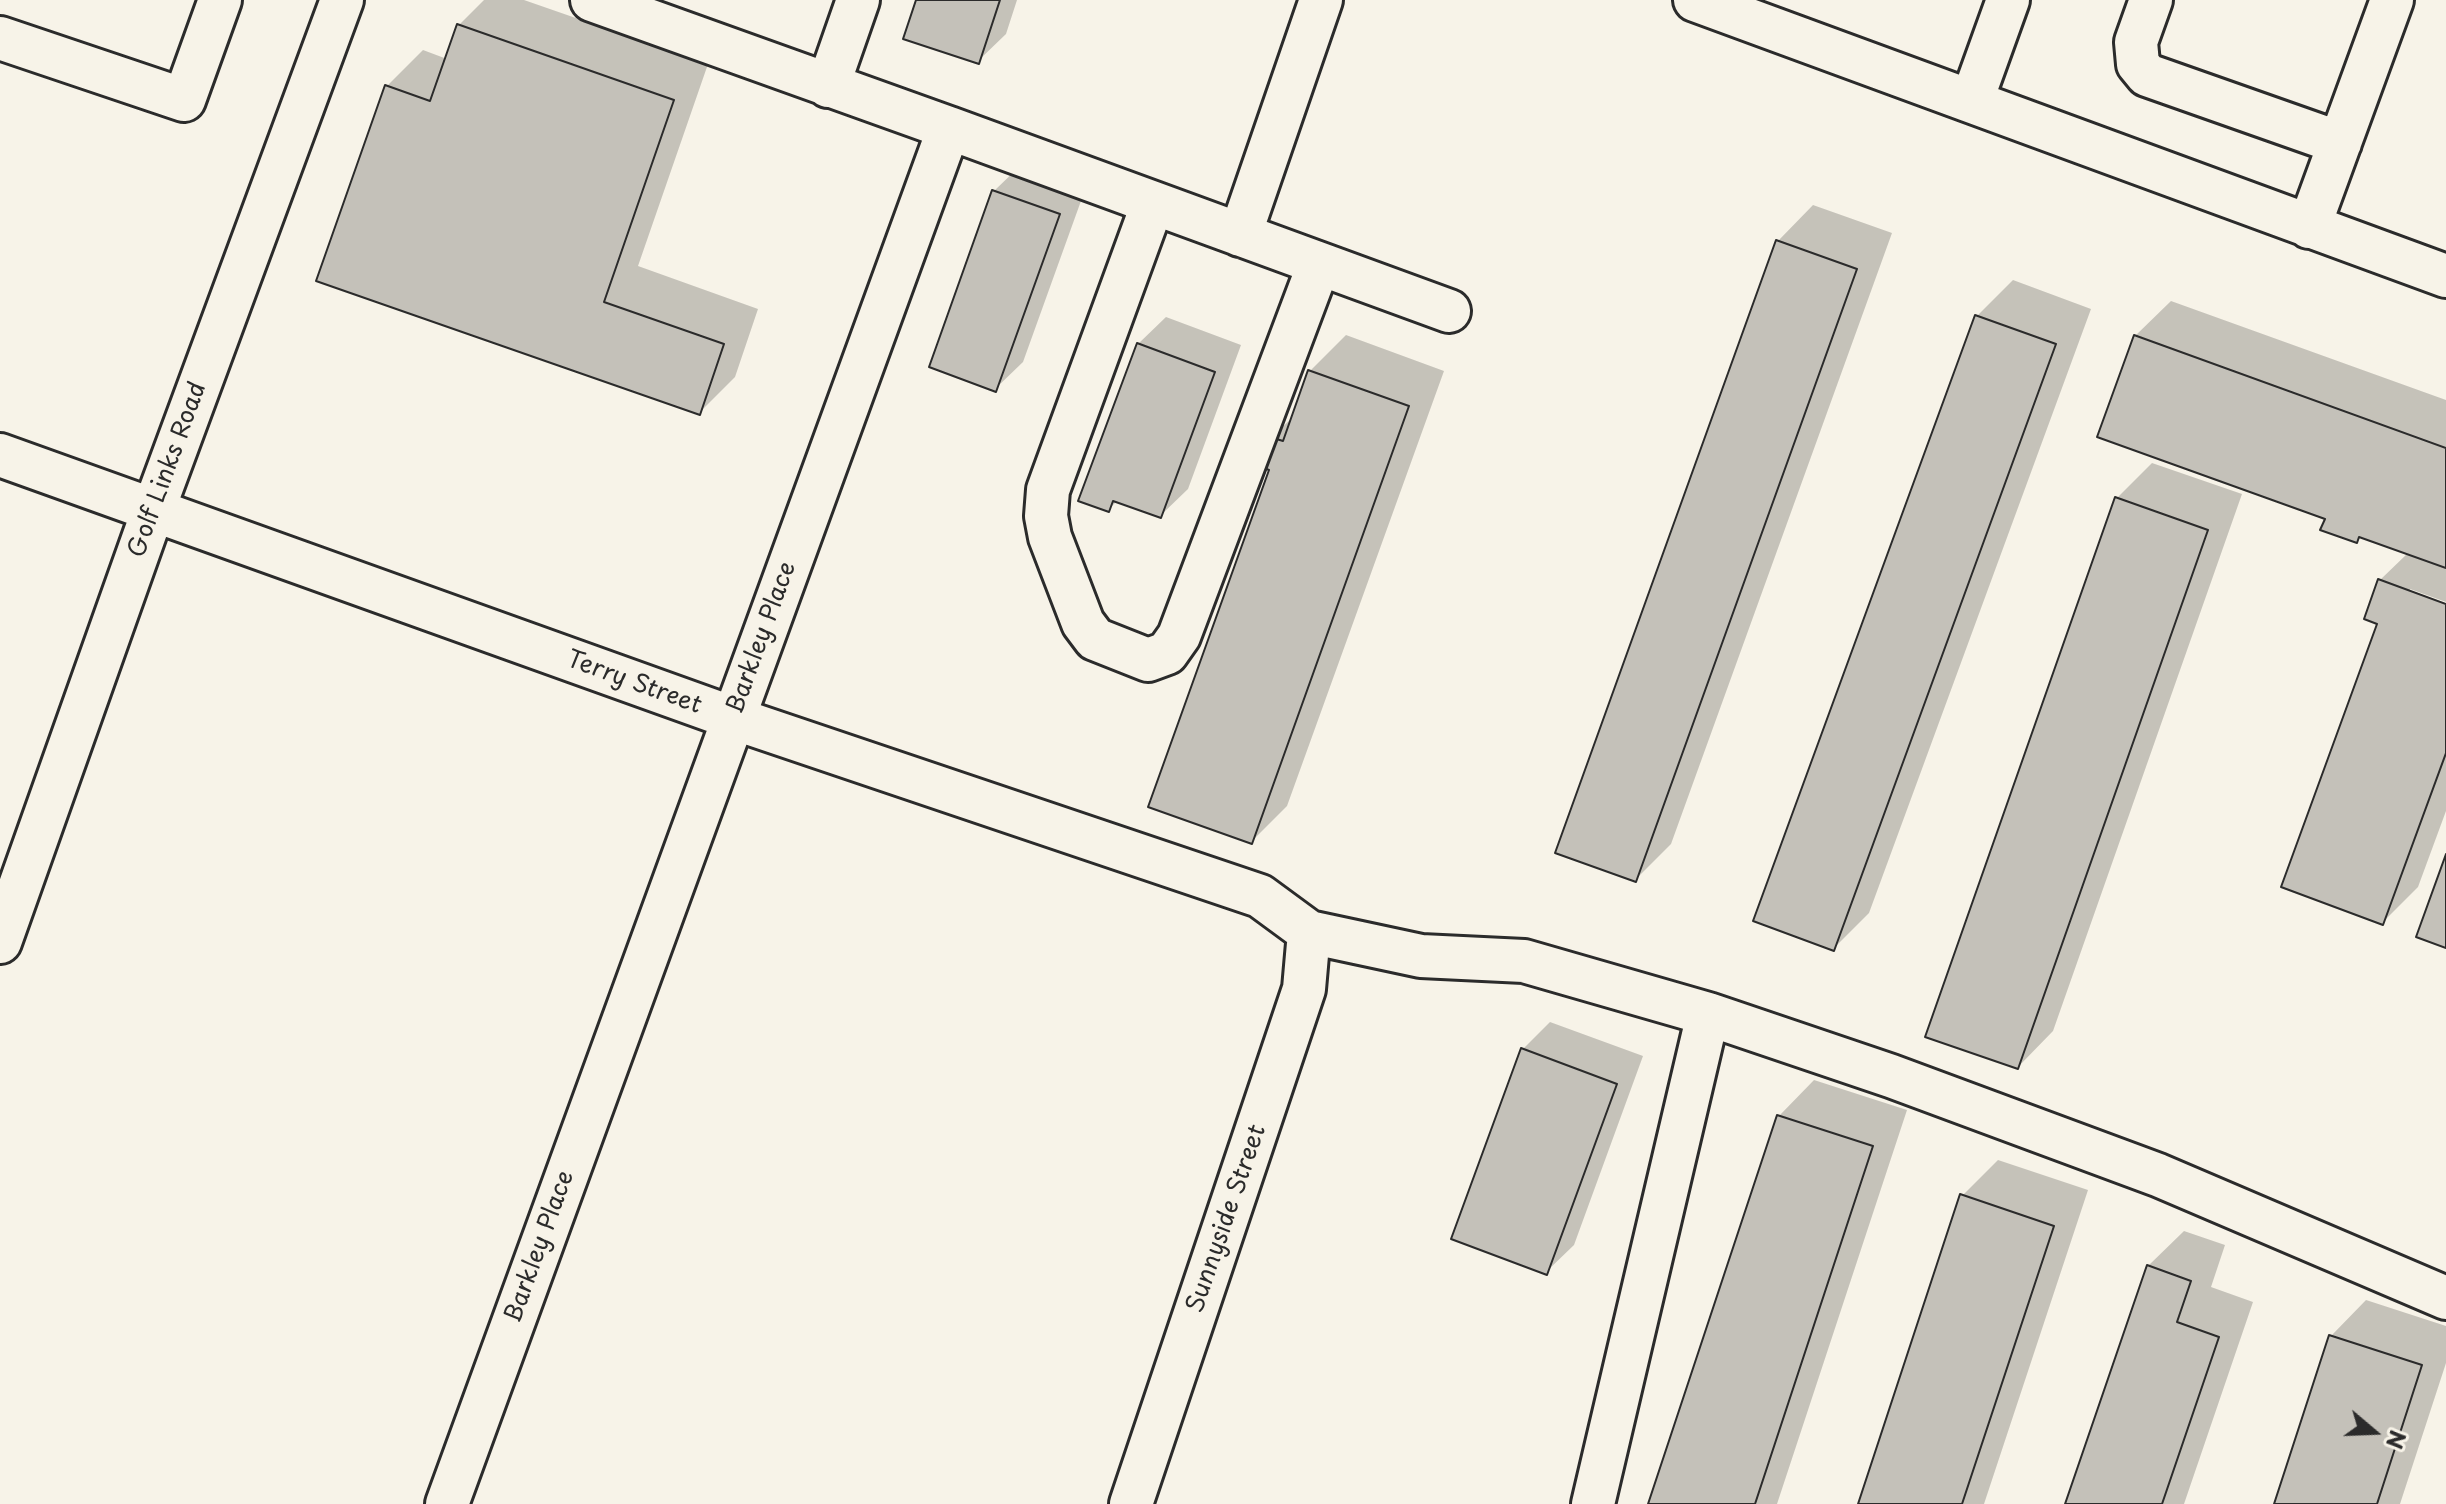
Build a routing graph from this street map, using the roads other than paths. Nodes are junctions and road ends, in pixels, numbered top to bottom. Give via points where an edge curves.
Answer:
1 (220, 0) edge
2 (342, 0) edge
3 (592, 0) edge
4 (858, 0) edge
5 (1321, 0) edge
6 (1695, 0) edge
7 (2008, 0) edge
8 (2151, 0) edge
9 (2392, 0) edge
10 (1752, 10) edge
11 (0, 38) edge
12 (828, 86) junction
13 (1972, 100) junction
14 (949, 128) junction
15 (2340, 143) junction
16 (1153, 203) junction
17 (2309, 227) junction
18 (1240, 235) junction
19 (1319, 264) junction
20 (2446, 276) edge
21 (1449, 311) dead end
22 (0, 455) edge
23 (153, 511) junction
24 (733, 718) junction
25 (15, 848) edge
26 (1309, 932) junction
27 (0, 942) edge
28 (1708, 1014) junction
29 (2446, 1298) edge
30 (447, 1504) edge
31 (1131, 1504) edge
32 (1593, 1504) edge

1 - 11 street via 184,100
2 - 23 street, Golf Links Road
3 - 12 street
4 - 12 street
5 - 18 street
6 - 10 street
7 - 13 street
8 - 15 street via 2136,42 2138,64 2147,75
9 - 15 street
10 - 13 street
12 - 14 street
13 - 17 street
14 - 16 street
14 - 24 street, Barkley Place
15 - 17 street
16 - 18 street
16 - 19 street via 1048,490 1046,516 1083,623 1095,639 1148,660 1167,653 1179,636
17 - 20 street
18 - 19 street
19 - 21 street
22 - 23 street, Terry Street
23 - 24 street, Terry Street
23 - 25 street, Golf Links Road
24 - 26 street, Terry Street via 1260,896
24 - 30 street, Barkley Place
25 - 27 street, Golf Links Road
26 - 28 street via 1421,956 1524,961
26 - 31 street, Sunnyside Street via 1304,989
28 - 29 street via 2158,1175
28 - 32 street

